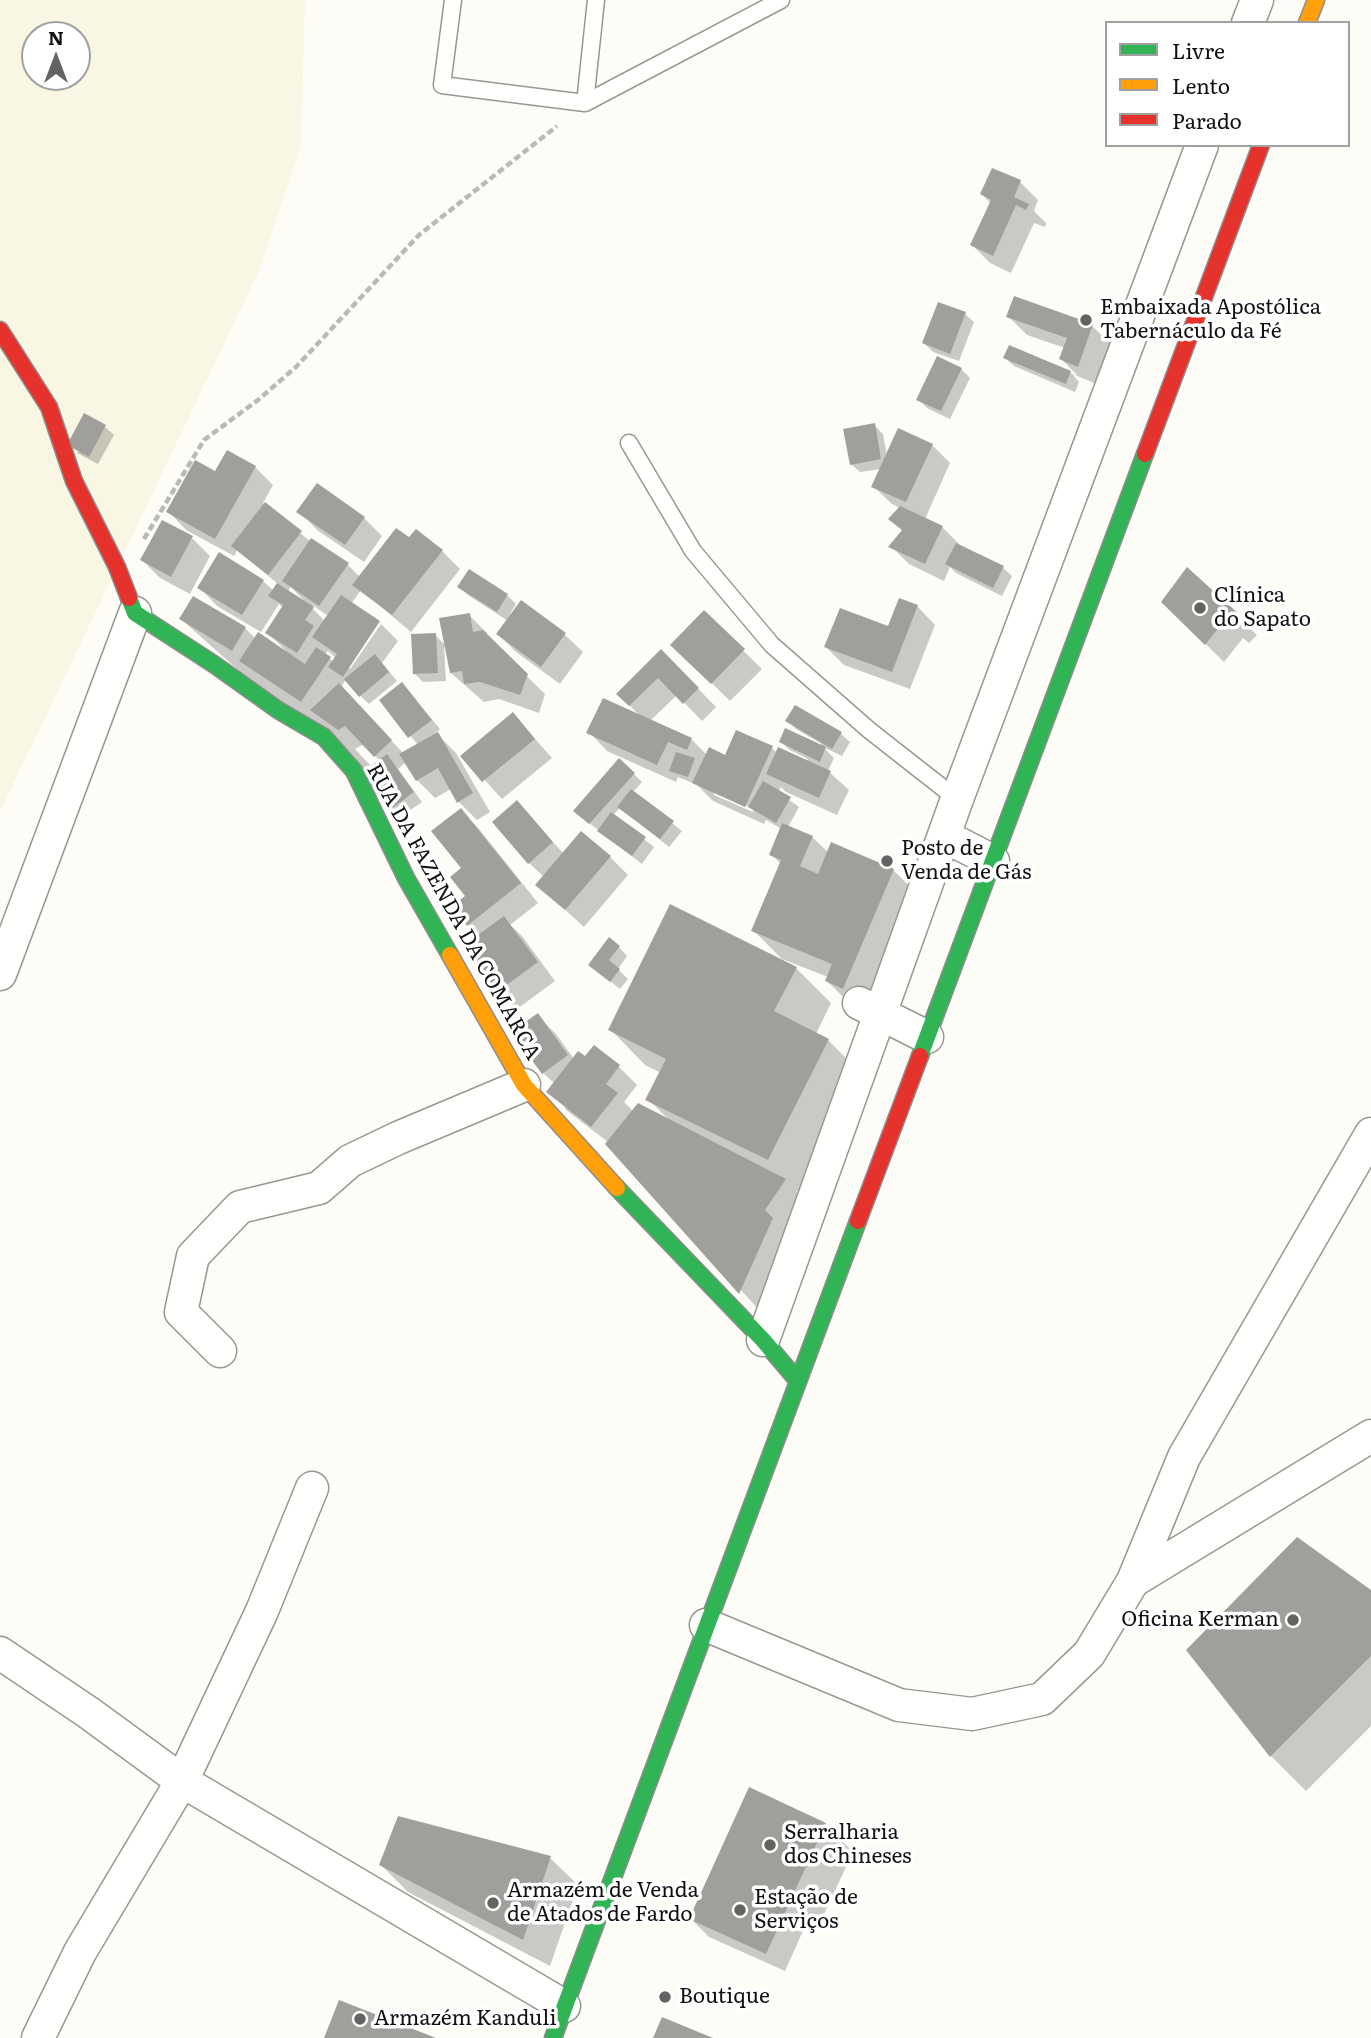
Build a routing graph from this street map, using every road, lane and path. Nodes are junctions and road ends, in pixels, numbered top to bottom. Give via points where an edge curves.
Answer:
1 (453, 0) edge
2 (596, 0) edge
3 (781, 0) edge
4 (1257, 0) edge
5 (1313, 1) edge
6 (1249, 21) edge
7 (1308, 21) edge
8 (585, 103) junction
9 (1201, 147) edge
10 (1260, 147) edge
11 (0, 330) edge
12 (629, 443) dead end
13 (143, 541) dead end
14 (135, 613) junction
15 (957, 799) junction
16 (944, 836) junction
17 (993, 861) junction
18 (0, 974) edge
19 (870, 1008) junction
20 (927, 1037) junction
21 (524, 1085) junction
22 (1371, 1134) edge
23 (763, 1340) junction
24 (220, 1351) dead end
25 (798, 1381) junction
26 (1371, 1436) edge
27 (312, 1489) dead end
28 (1133, 1581) junction
29 (706, 1625) junction
30 (0, 1653) edge
31 (182, 1781) junction
32 (564, 2006) junction
33 (38, 2038) edge
34 (553, 2038) edge

1 - 8 lane via 442,85
2 - 8 lane
3 - 8 lane
4 - 6 street
5 - 7 main road
8 - 13 path via 419,236 296,367 204,440
9 - 15 street
10 - 17 main road
11 - 14 main road via 49,407 74,481
12 - 15 lane via 693,551 772,645
14 - 18 street
14 - 21 main road, RUA DA FAZENDA DA COMARCA via 324,737 354,771 406,878
15 - 16 street
16 - 17 street
16 - 19 street
17 - 20 main road
19 - 20 street
19 - 23 street
20 - 25 main road
21 - 23 main road, RUA DA FAZENDA DA COMARCA
21 - 24 street via 350,1161 319,1188 240,1207 193,1256 181,1311
22 - 28 street via 1184,1457
23 - 25 main road, RUA DA FAZENDA DA COMARCA
25 - 29 main road
26 - 28 street
27 - 31 street via 262,1611
28 - 29 street via 1088,1654 1042,1699 972,1714 899,1705
29 - 32 main road
30 - 31 street
31 - 32 street
31 - 33 street via 80,1952
32 - 34 main road

